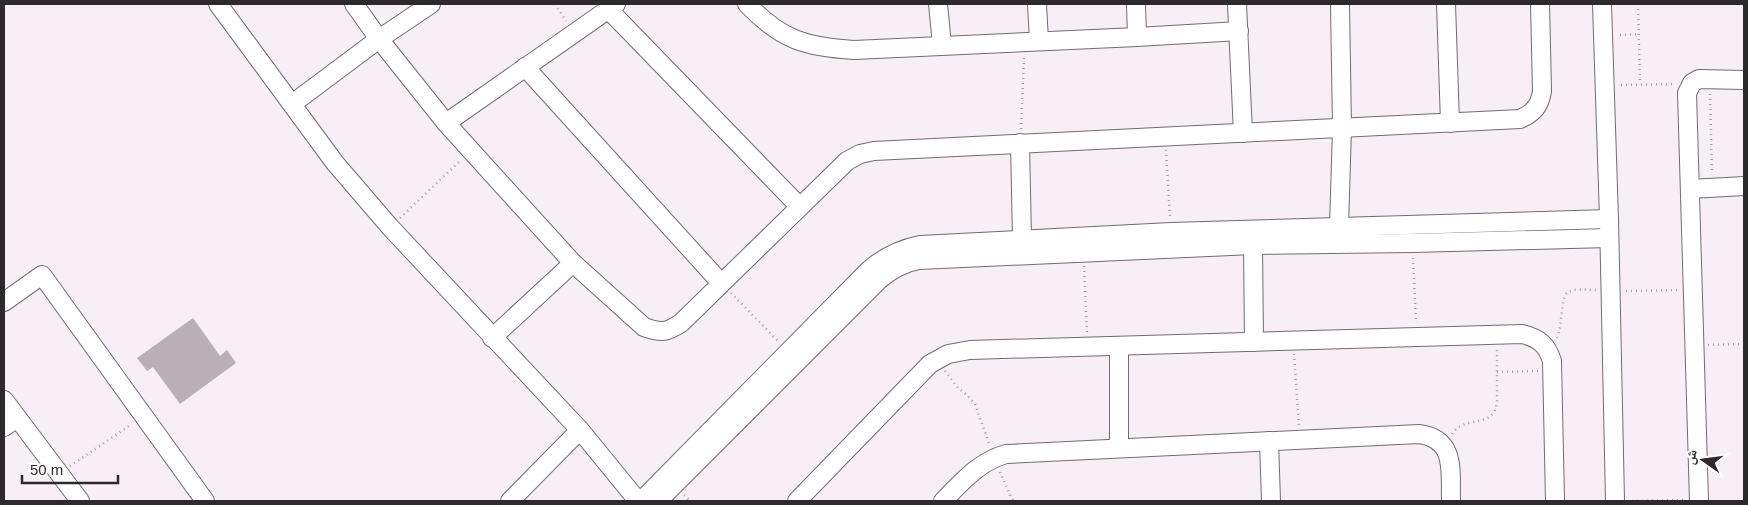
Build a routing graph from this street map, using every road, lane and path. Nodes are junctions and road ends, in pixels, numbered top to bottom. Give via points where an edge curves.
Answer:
1 (218, 4) edge
2 (354, 4) edge
3 (431, 4) edge
4 (555, 4) edge
5 (747, 4) edge
6 (938, 4) edge
7 (1037, 4) edge
8 (1136, 4) edge
9 (1237, 4) edge
10 (1340, 4) edge
11 (1446, 4) edge
12 (1540, 4) edge
13 (1602, 4) edge
14 (1638, 4) edge
15 (612, 6) edge
16 (1239, 31) junction
17 (574, 33) junction
18 (1639, 34) junction
19 (1620, 35) dead end
20 (1137, 37) junction
21 (379, 39) junction
22 (1032, 42) junction
23 (942, 45) junction
24 (525, 67) junction
25 (1709, 80) junction
26 (1744, 80) edge
27 (1640, 84) junction
28 (1692, 84) junction
29 (1621, 85) dead end
30 (292, 104) junction
31 (446, 122) junction
32 (1450, 123) junction
33 (1342, 128) junction
34 (1243, 133) junction
35 (1165, 136) junction
36 (1020, 143) junction
37 (471, 150) junction
38 (1744, 186) edge
39 (1712, 188) junction
40 (1690, 189) junction
41 (799, 206) junction
42 (1609, 219) junction
43 (390, 226) junction
44 (1339, 227) junction
45 (1171, 232) junction
46 (1609, 238) junction
47 (1022, 239) junction
48 (1121, 242) junction
49 (1413, 243) junction
50 (1252, 245) junction
51 (1084, 252) junction
52 (573, 263) junction
53 (721, 283) junction
54 (1693, 289) junction
55 (1618, 290) junction
56 (4, 302) edge
57 (1497, 334) junction
58 (1416, 337) junction
59 (492, 338) junction
60 (1294, 340) junction
61 (1254, 342) junction
62 (1744, 344) edge
63 (1694, 345) junction
64 (1119, 346) junction
65 (1087, 347) junction
66 (789, 351) junction
67 (1549, 352) junction
68 (938, 358) junction
69 (1552, 371) junction
70 (1497, 372) junction
71 (4, 400) edge
72 (144, 416) junction
73 (10, 423) edge
74 (580, 430) junction
75 (1299, 440) junction
76 (1269, 441) junction
77 (1120, 448) junction
78 (1446, 449) junction
79 (994, 458) junction
80 (58, 473) junction
81 (73, 499) edge
82 (1699, 500) edge
83 (205, 501) edge
84 (510, 501) edge
85 (639, 501) edge
86 (658, 501) edge
87 (797, 501) edge
88 (943, 501) edge
89 (1013, 501) edge
90 (1271, 501) edge
91 (1451, 501) edge
92 (1555, 501) edge
93 (1615, 501) edge
94 (1632, 501) edge

1 - 30 street
2 - 21 street
3 - 21 street
4 - 17 path
5 - 23 street via 779,32 804,43 831,49
6 - 23 street
7 - 22 street
8 - 20 street
9 - 16 street
10 - 33 street
11 - 32 street
12 - 32 street via 1542,91 1536,109 1520,119
13 - 42 street
14 - 18 path
15 - 17 street
15 - 41 street
16 - 20 street
16 - 34 street
17 - 24 street
18 - 19 path
18 - 27 path
20 - 22 street
21 - 30 street
21 - 31 street
22 - 23 street
22 - 36 path
24 - 31 street
24 - 53 street
25 - 26 street
25 - 28 street via 1699,79
25 - 39 path
27 - 28 path
27 - 29 path
28 - 40 street via 1687,93
30 - 43 street via 335,163
31 - 37 street
32 - 33 street
33 - 34 street
33 - 44 street
34 - 35 street
35 - 36 street
35 - 45 path
36 - 41 street via 888,149 860,154 841,166
36 - 47 street
37 - 43 path
37 - 52 street
38 - 39 street
39 - 40 street
40 - 54 street
41 - 53 street
42 - 44 street
42 - 46 street
43 - 59 street
44 - 45 street
45 - 48 street
46 - 49 street
46 - 55 street
47 - 48 street
47 - 66 street via 920,245 888,255
48 - 50 street
48 - 51 street
49 - 50 street
49 - 58 path
50 - 61 street
51 - 65 path
51 - 86 street via 919,260 898,266 879,280
52 - 53 street via 644,327 656,332 670,330 681,323
52 - 59 street
53 - 66 path
54 - 55 path
54 - 63 street
55 - 67 path via 1574,290 1564,294 1560,332
55 - 93 street
56 - 72 street via 42,275
57 - 58 street
57 - 67 street via 1533,336
57 - 70 path
58 - 60 street
59 - 74 street
60 - 61 street
60 - 75 path
61 - 64 street
62 - 63 path
63 - 82 street
64 - 65 street
64 - 77 street
65 - 68 street via 959,351
66 - 85 street
67 - 69 street
68 - 79 path via 953,383 974,404
68 - 87 street
69 - 70 path
69 - 92 street
70 - 78 path via 1497,408 1494,414 1487,419 1463,424 1454,431
71 - 73 street
72 - 80 path
72 - 83 street
73 - 80 street
74 - 84 street
74 - 85 street
75 - 76 street
75 - 78 street via 1419,434 1430,435
76 - 77 street
76 - 90 street
77 - 79 street via 1018,452
78 - 91 street via 1450,460
79 - 88 street via 973,471
79 - 89 path
80 - 81 street
82 - 94 path

